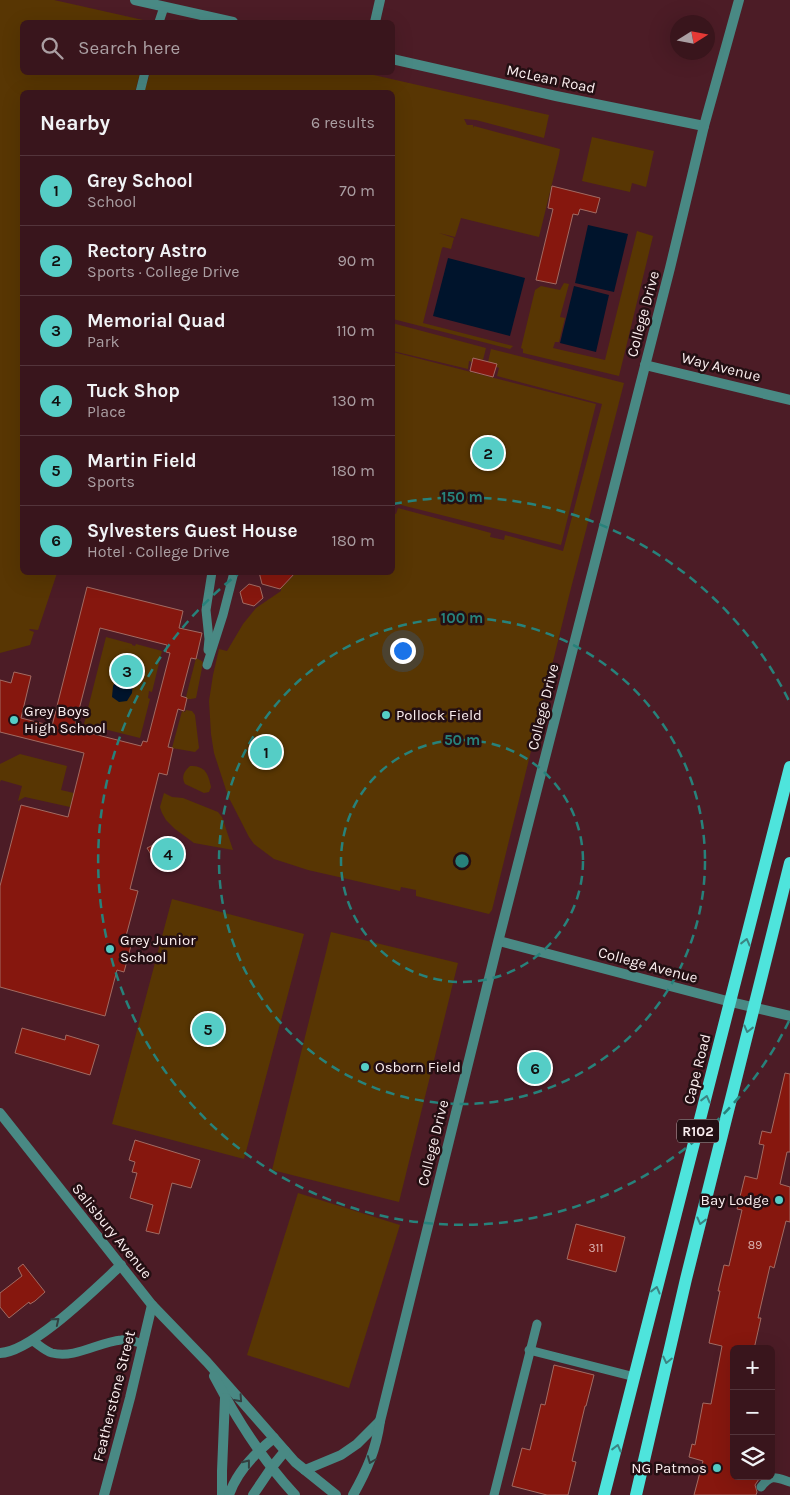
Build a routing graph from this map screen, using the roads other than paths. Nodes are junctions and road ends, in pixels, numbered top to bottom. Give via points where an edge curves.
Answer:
1 (135, 0) edge
2 (380, 0) edge
3 (739, 0) edge
4 (164, 7) junction
5 (160, 20) edge
6 (224, 20) edge
7 (375, 20) edge
8 (395, 60) edge
9 (144, 75) edge
10 (140, 90) edge
11 (704, 126) junction
12 (645, 364) junction
13 (790, 400) edge
14 (212, 575) edge
15 (233, 575) edge
16 (790, 766) edge
17 (790, 863) edge
18 (499, 941) junction
19 (731, 1002) junction
20 (754, 1007) junction
21 (790, 1016) edge
22 (0, 1113) edge
23 (121, 1265) junction
24 (152, 1305) junction
25 (537, 1324) dead end
26 (33, 1340) junction
27 (144, 1344) junction
28 (530, 1350) junction
29 (0, 1353) edge
30 (206, 1362) junction
31 (635, 1377) junction
32 (226, 1398) junction
33 (380, 1421) junction
34 (274, 1438) junction
35 (259, 1450) junction
36 (285, 1451) junction
37 (272, 1467) junction
38 (305, 1470) junction
39 (790, 1482) edge
40 (761, 1487) dead end
41 (104, 1495) edge
42 (222, 1495) edge
43 (230, 1495) edge
44 (252, 1495) edge
45 (295, 1495) edge
46 (336, 1495) edge
47 (353, 1495) edge
48 (494, 1495) edge
49 (604, 1495) edge
50 (636, 1495) edge

1 - 4 street
2 - 7 street
3 - 11 street, College Drive
4 - 5 lane
4 - 6 street
8 - 11 street, McLean Road
9 - 10 lane
11 - 12 street, College Drive
12 - 13 street, Way Avenue
12 - 18 street, College Drive
14 - 15 lane via 206,610 207,665
19 -> 16 main road, Cape Road / R102
17 - 20 main road, R102
18 - 19 street, College Avenue
18 - 33 street, College Drive
19 - 20 street, College Avenue
31 -> 19 main road, Cape Road / R102
20 - 21 street, College Avenue
20 -> 50 main road, R102
22 - 23 street, Salisbury Avenue
23 - 24 street, Salisbury Avenue
26 -> 23 street
24 - 27 street, Featherstone Street
24 - 30 street, Salisbury Avenue
25 - 28 lane
26 - 27 lane via 45,1350 61,1354 120,1340
26 - 29 street via 13,1352
27 - 41 street, Featherstone Street
28 - 31 lane
28 - 48 lane
30 - 32 street, Salisbury Avenue
30 -> 34 street, Salisbury Avenue
49 -> 31 main road, Cape Road / R102
32 - 35 street, Salisbury Avenue
32 - 42 street
33 - 38 street via 341,1455
33 -> 47 street, College Drive via 373,1455
34 - 35 street
34 - 36 street, Salisbury Avenue
35 - 37 street, Salisbury Avenue
43 -> 35 street via 246,1463
36 - 37 street
36 - 38 street, Salisbury Avenue
37 - 44 street
37 - 45 street, Salisbury Avenue
38 - 46 street, Salisbury Avenue
39 - 40 lane via 768,1478

